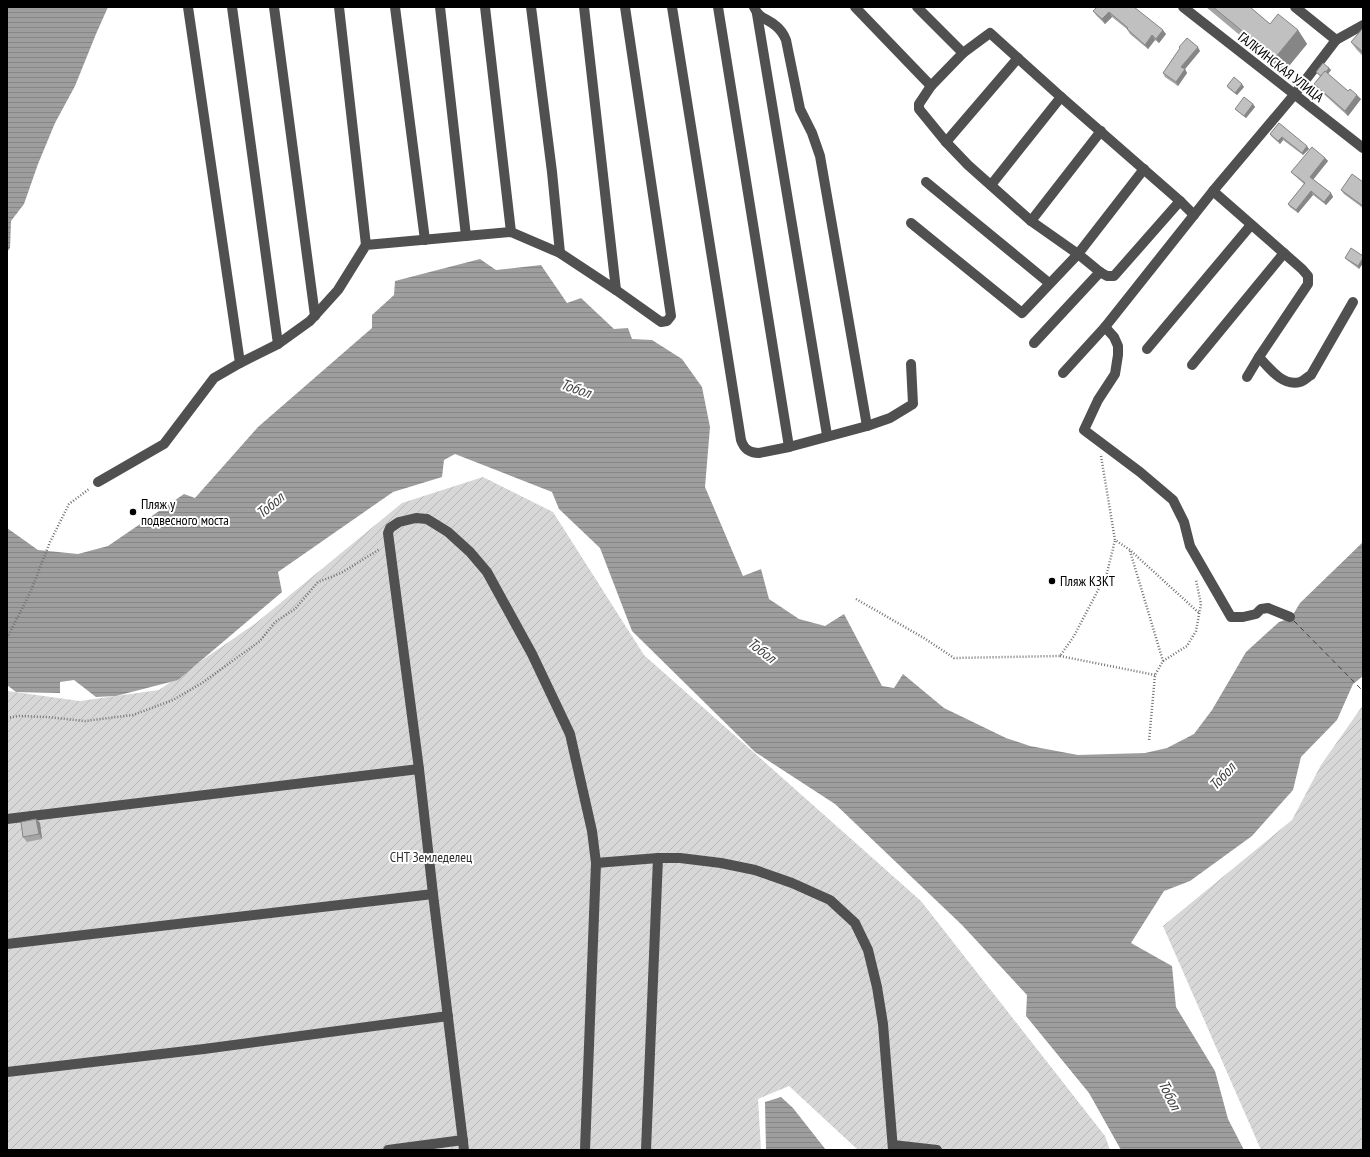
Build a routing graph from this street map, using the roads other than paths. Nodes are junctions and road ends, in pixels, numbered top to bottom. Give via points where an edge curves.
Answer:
1 (188, 7) edge
2 (232, 7) edge
3 (274, 7) edge
4 (340, 7) edge
5 (395, 7) edge
6 (440, 7) edge
7 (485, 7) edge
8 (531, 7) edge
9 (584, 7) edge
10 (625, 7) edge
11 (672, 7) edge
12 (718, 7) edge
13 (855, 7) edge
14 (917, 7) edge
15 (1183, 7) edge
16 (1295, 7) edge
17 (755, 10) edge
18 (1363, 26) edge
19 (1336, 40) junction
20 (962, 53) junction
21 (1018, 58) junction
22 (930, 86) junction
23 (1294, 95) junction
24 (1061, 97) junction
25 (1101, 131) junction
26 (946, 142) junction
27 (1363, 148) edge
28 (1144, 169) junction
29 (926, 182) dead end
30 (991, 185) junction
31 (1213, 191) junction
32 (1180, 201) junction
33 (1194, 215) junction
34 (1032, 221) junction
35 (911, 223) dead end
36 (1251, 225) junction
37 (511, 232) junction
38 (466, 236) junction
39 (425, 240) junction
40 (366, 245) junction
41 (560, 253) junction
42 (1078, 254) junction
43 (1284, 254) junction
44 (1100, 272) junction
45 (1049, 283) junction
46 (616, 290) junction
47 (1353, 302) dead end
48 (315, 316) junction
49 (1105, 327) junction
50 (1034, 343) dead end
51 (278, 344) junction
52 (1146, 349) dead end
53 (1259, 357) junction
54 (240, 363) junction
55 (911, 364) dead end
56 (1192, 365) dead end
57 (1063, 373) dead end
58 (1247, 377) dead end
59 (867, 426) junction
60 (827, 435) junction
61 (789, 447) junction
62 (98, 482) road end
63 (1290, 617) dead end
64 (419, 769) junction
65 (7, 819) edge
66 (658, 858) junction
67 (596, 863) junction
68 (433, 894) junction
69 (7, 944) edge
70 (448, 1016) junction
71 (7, 1072) edge
72 (463, 1145) edge
73 (893, 1147) edge
74 (388, 1150) edge
75 (585, 1150) edge
76 (646, 1150) edge
77 (937, 1150) edge

1 - 54 street
2 - 51 street
3 - 48 street
4 - 40 street
5 - 39 street
6 - 38 street
7 - 37 street
8 - 41 street
9 - 46 street
10 - 46 street via 671,316 667,321 661,322
11 - 61 street via 741,440 743,447 754,453
12 - 61 street
13 - 22 street
14 - 20 street
15 - 23 street, ГАЛКИНСКАЯ УЛИЦА
16 - 19 street
17 - 59 street via 783,33 800,109 820,156
17 - 60 street
18 - 19 street
19 - 23 street
20 - 21 street via 990,33
20 - 22 street
21 - 24 street
21 - 26 street
22 - 26 street via 919,104 919,109
23 - 27 street, ГАЛКИНСКАЯ УЛИЦА
23 - 31 street
24 - 25 street
24 - 30 street
25 - 28 street
25 - 34 street
26 - 30 street
28 - 32 street
28 - 42 street
29 - 45 street
30 - 34 street
31 - 33 street
31 - 36 street
32 - 33 street
32 - 44 street via 1114,276
33 - 49 street
34 - 42 street
35 - 45 street via 1022,313
36 - 43 street
36 - 52 street
37 - 38 street
37 - 41 street
38 - 39 street
39 - 40 street
40 - 48 street via 338,290
41 - 46 street
42 - 44 street
42 - 45 street
43 - 53 street via 1308,276 1308,284
43 - 56 street
44 - 50 street
47 - 53 street via 1311,375 1301,382 1290,383 1276,375
48 - 51 street
49 - 57 street
49 - 63 street via 1118,346 1115,374 1098,400 1084,430 1172,500 1184,522 1190,546 1231,617 1256,614 1261,609 1268,608
51 - 54 street
53 - 58 street
54 - 62 street via 214,378 164,444
55 - 59 street via 913,404 890,418
59 - 60 street
60 - 61 street
64 - 65 street
64 - 67 street via 388,533 393,525 416,518 427,519 448,532 470,552 487,572 532,654 570,734 592,831
64 - 68 street
66 - 67 street
66 - 73 street via 721,863 755,870 830,900 855,923 868,950 877,987 883,1024
66 - 76 street
67 - 75 street
68 - 69 street
68 - 70 street
70 - 71 street
70 - 72 street
72 - 74 street
73 - 77 street

